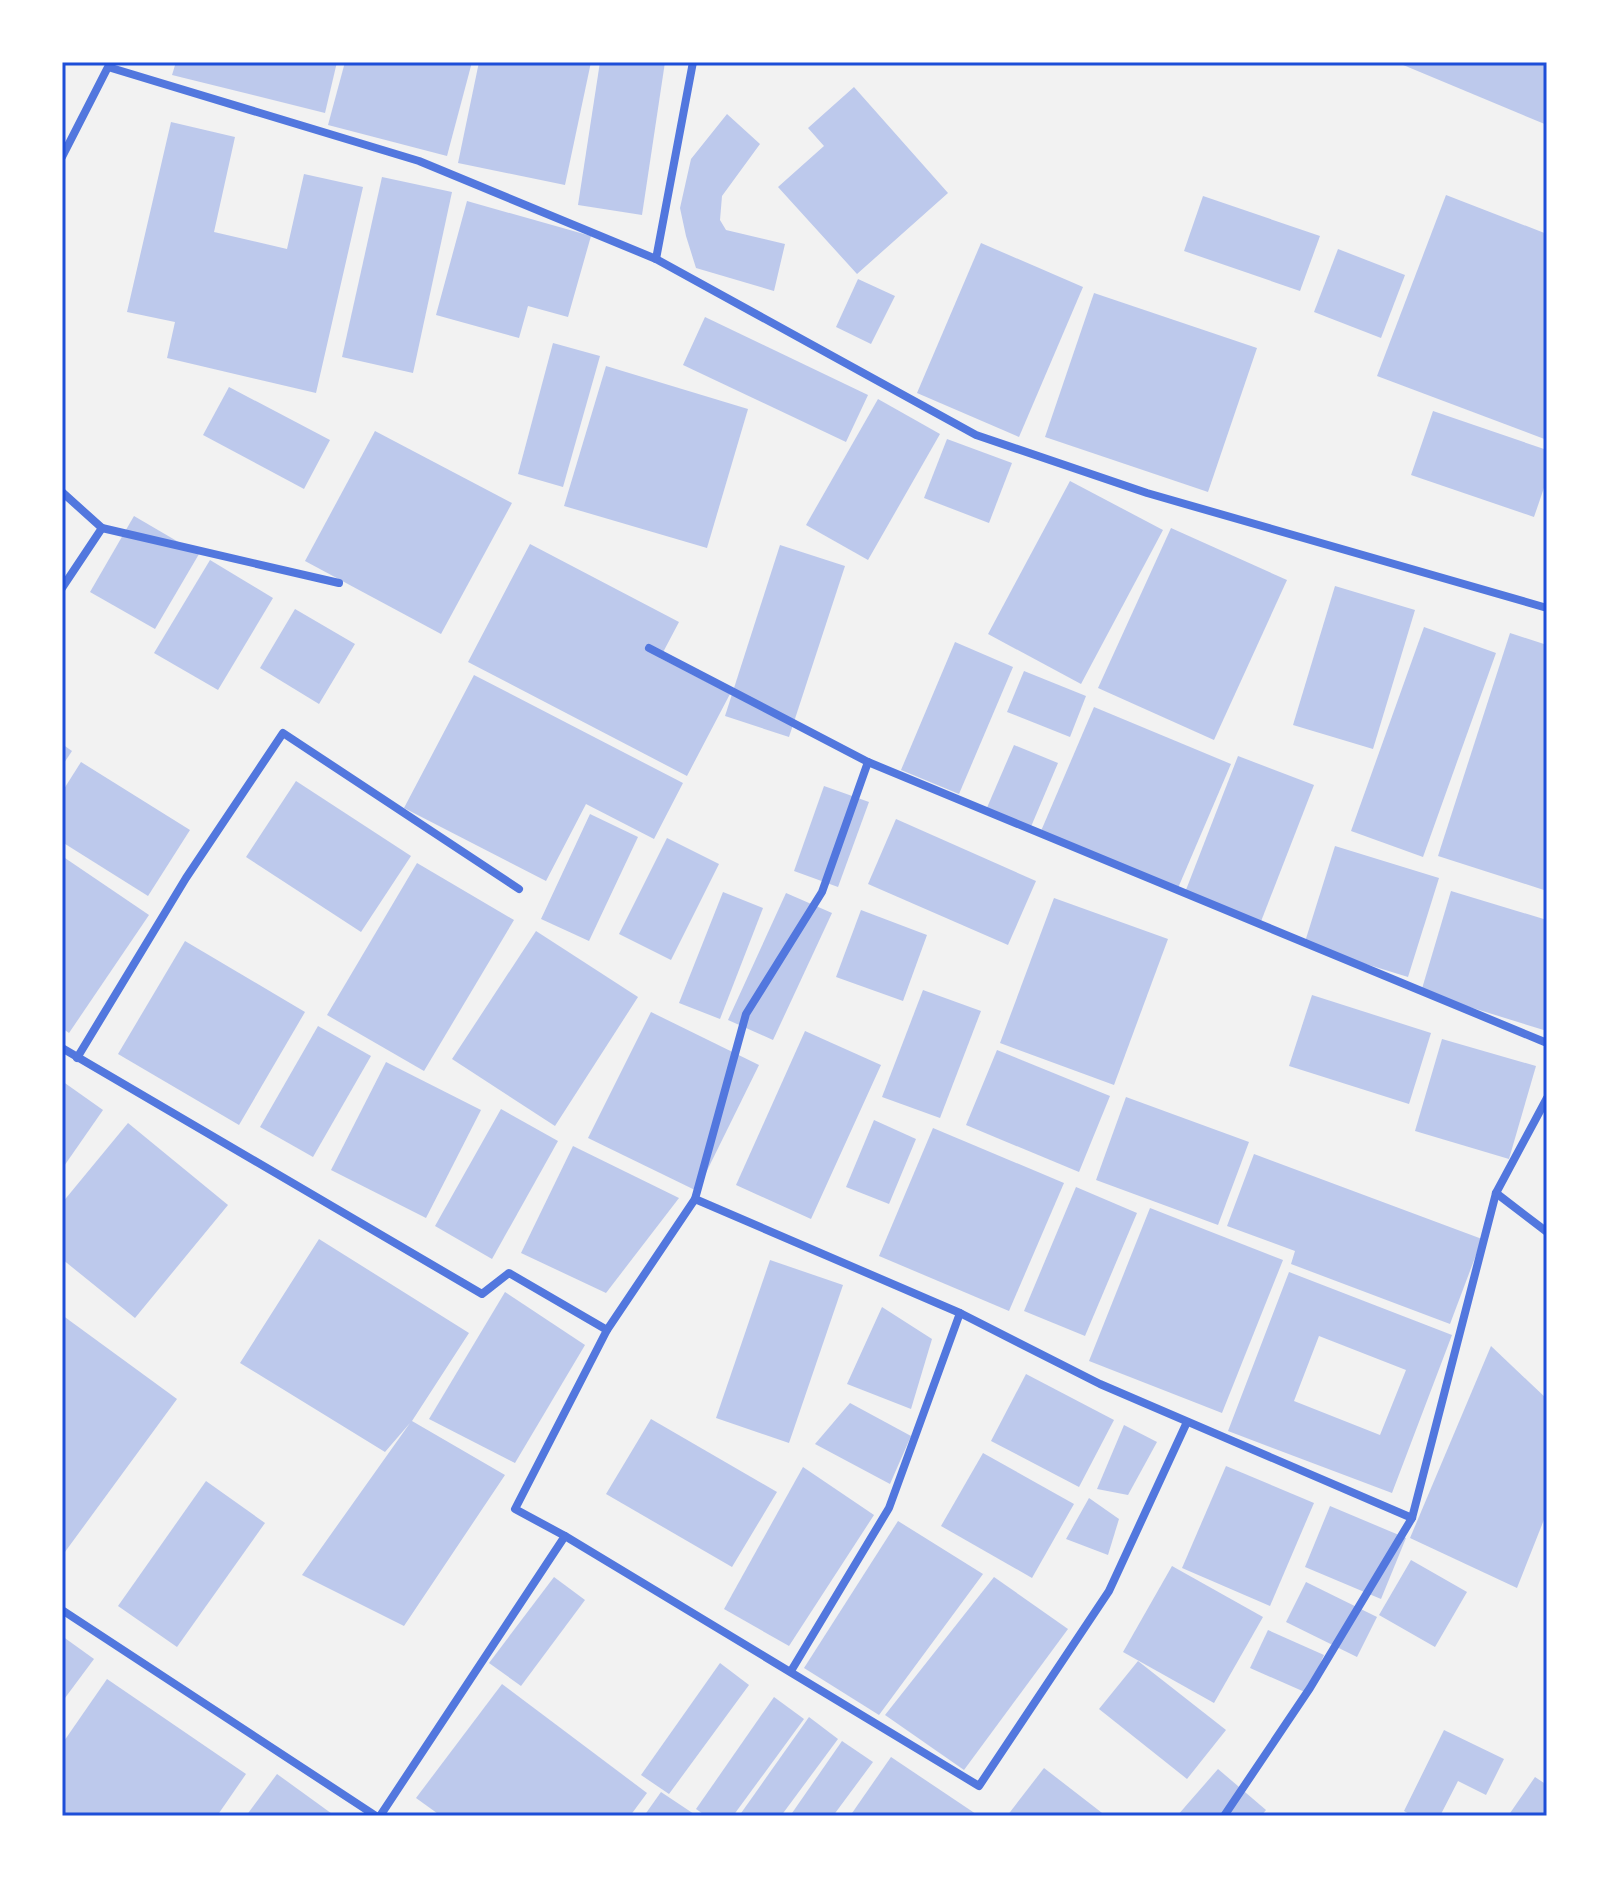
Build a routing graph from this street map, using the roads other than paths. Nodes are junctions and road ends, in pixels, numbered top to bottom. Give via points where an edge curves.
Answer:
1 (693, 62) edge
2 (62, 157) edge
3 (656, 259) junction
4 (62, 492) edge
5 (102, 528) junction
6 (339, 583) dead end
7 (62, 588) edge
8 (1547, 608) edge
9 (649, 648) dead end
10 (868, 762) junction
11 (519, 889) dead end
12 (1547, 1043) edge
13 (62, 1048) edge
14 (77, 1058) junction
15 (1547, 1098) edge
16 (1496, 1193) junction
17 (695, 1199) junction
18 (1547, 1232) edge
19 (960, 1313) junction
20 (607, 1330) junction
21 (1187, 1422) junction
22 (1412, 1518) junction
23 (565, 1536) junction
24 (62, 1610) edge
25 (791, 1671) junction
26 (378, 1816) edge
27 (1224, 1816) edge

1 - 3 street
2 - 3 street via 108,67 419,161
3 - 8 street via 976,435 1147,493
4 - 5 street
5 - 6 street
5 - 7 street
9 - 10 street
10 - 12 street
10 - 17 street via 822,892 746,1014
11 - 14 street via 283,733 186,878
13 - 14 street
14 - 20 street via 482,1294 509,1273
15 - 16 street
16 - 18 street
16 - 22 street
17 - 19 street
17 - 20 street
19 - 21 street
19 - 25 street via 889,1508
20 - 23 street via 515,1509
21 - 22 street
21 - 25 street via 1109,1591 979,1786
22 - 27 street via 1310,1688
23 - 25 street
23 - 26 street
24 - 26 street

